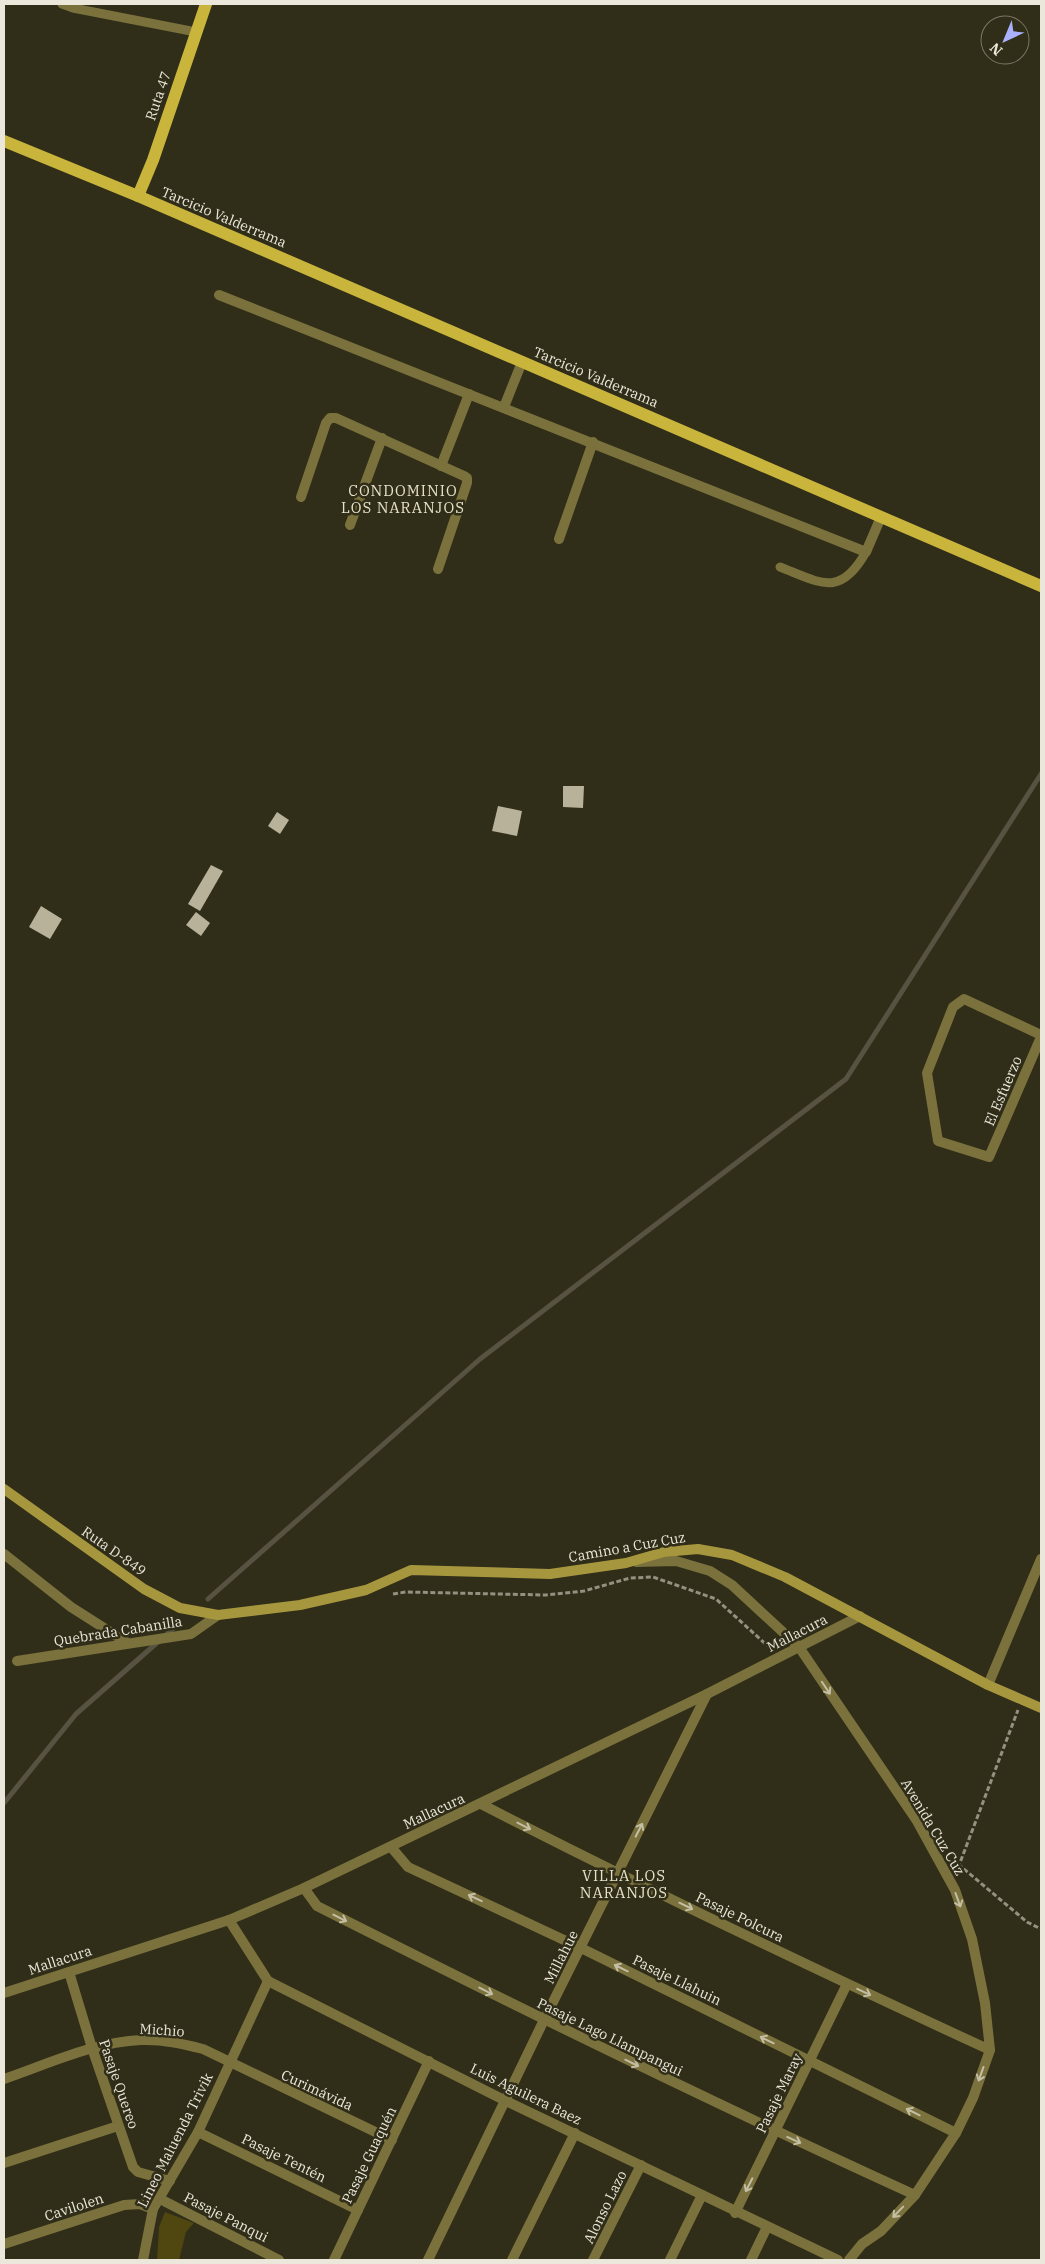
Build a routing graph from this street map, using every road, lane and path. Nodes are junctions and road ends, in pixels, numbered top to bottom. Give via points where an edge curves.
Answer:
1 (62, 4) edge
2 (206, 4) edge
3 (196, 32) junction
4 (4, 141) edge
5 (138, 196) junction
6 (219, 295) dead end
7 (522, 362) junction
8 (469, 394) junction
9 (504, 407) junction
10 (382, 438) junction
11 (592, 442) junction
12 (441, 466) junction
13 (301, 497) dead end
14 (881, 517) junction
15 (350, 525) dead end
16 (559, 539) dead end
17 (866, 552) junction
18 (780, 567) dead end
19 (438, 569) dead end
20 (1041, 586) edge
21 (1041, 1036) edge
22 (4, 1488) edge
23 (4, 1554) edge
24 (1041, 1559) edge
25 (626, 1563) junction
26 (218, 1615) junction
27 (860, 1616) junction
28 (126, 1642) junction
29 (799, 1647) junction
30 (17, 1661) dead end
31 (988, 1685) junction
32 (707, 1694) junction
33 (1022, 1700) junction
34 (1041, 1708) edge
35 (481, 1804) junction
36 (390, 1847) junction
37 (958, 1864) junction
38 (618, 1874) junction
39 (304, 1888) junction
40 (954, 1890) junction
41 (229, 1920) junction
42 (1041, 1929) edge
43 (581, 1948) junction
44 (69, 1972) junction
45 (268, 1981) junction
46 (847, 1984) junction
47 (4, 1993) edge
48 (544, 2020) junction
49 (92, 2048) junction
50 (990, 2050) junction
51 (429, 2061) junction
52 (810, 2061) junction
53 (230, 2064) junction
54 (4, 2079) edge
55 (506, 2101) junction
56 (118, 2126) junction
57 (198, 2132) junction
58 (776, 2132) junction
59 (575, 2133) junction
60 (956, 2133) junction
61 (392, 2140) junction
62 (4, 2163) edge
63 (641, 2165) junction
64 (170, 2181) junction
65 (702, 2195) junction
66 (915, 2195) junction
67 (160, 2198) junction
68 (153, 2210) junction
69 (358, 2210) junction
70 (735, 2212) junction
71 (767, 2227) junction
72 (4, 2244) edge
73 (143, 2260) edge
74 (279, 2260) edge
75 (334, 2260) edge
76 (428, 2260) edge
77 (512, 2260) edge
78 (593, 2260) edge
79 (670, 2260) edge
80 (751, 2260) edge
81 (838, 2260) edge
82 (849, 2260) edge

1 - 3 lane
2 - 3 main road, Ruta 47
3 - 5 main road, Ruta 47
4 - 5 main road, Tarcicio Valderrama
5 - 7 main road, Tarcicio Valderrama
6 - 8 street
7 - 9 street
7 - 14 main road, Tarcicio Valderrama
8 - 9 street
8 - 12 street
9 - 11 street
10 - 12 street
10 - 13 street via 330,418
10 - 15 street
11 - 16 street
11 - 17 street
12 - 19 street via 464,476 467,483
14 - 17 street
14 - 20 main road, Tarcicio Valderrama
17 - 18 lane via 857,568 842,582 824,584
21 - 21 street, El Esfuerzo via 964,999 953,1007 927,1073 938,1141 989,1156
22 - 26 main road, Ruta D-849 via 144,1589 180,1608
23 - 28 street via 71,1607
24 - 31 street
25 - 26 main road, Camino a Cuz Cuz via 550,1574 411,1570 366,1590 300,1605
25 - 27 main road, Camino a Cuz Cuz via 664,1552 698,1549 732,1555 785,1577
25 - 29 street, Avenida Cuz Cuz via 676,1561 710,1571 732,1585
26 - 28 street, Quebrada Cabanilla via 191,1634
27 - 29 street, Mallacura
27 - 31 main road, Camino a Cuz Cuz
28 - 30 street, Quebrada Cabanilla
29 - 32 street, Mallacura
29 -> 40 street, Avenida Cuz Cuz via 917,1822
31 - 33 main road, Camino a Cuz Cuz
32 - 35 street, Mallacura
38 -> 32 street, Millahue
33 - 34 main road, Camino a Cuz Cuz
33 - 37 path
35 - 36 street, Mallacura
35 -> 38 street, Pasaje Polcura
36 - 39 street, Mallacura
43 -> 36 street, Pasaje Llahuin via 408,1867
37 - 40 path
37 - 42 path via 1027,1922
38 - 43 street, Millahue
38 -> 46 street, Pasaje Polcura
39 - 41 street, Mallacura
39 -> 48 street, Pasaje Lago Llampangui via 317,1906
40 -> 50 street, Avenida Cuz Cuz via 972,1940 985,2003
41 - 44 street, Mallacura
41 - 45 street
43 - 48 street, Millahue
52 -> 43 street, Pasaje Llahuin
44 - 47 street, Mallacura
44 - 49 street, Pasaje Quereo
45 - 51 street, Luis Aguilera Baez
45 - 53 street, Lineo Maluenda Trivik
46 -> 50 street, Pasaje Polcura
46 - 52 street, Pasaje Maray
48 - 55 street, Millahue
48 -> 58 street, Pasaje Lago Llampangui
49 - 53 street, Michio via 141,2040 178,2043 203,2049
49 - 54 street, Michio
49 - 56 street, Pasaje Quereo
50 -> 60 street, Avenida Cuz Cuz
51 - 55 street, Luis Aguilera Baez
51 - 61 street, Pasaje Guaquén
52 - 58 street, Pasaje Maray
60 -> 52 street, Pasaje Llahuin
53 - 57 street, Lineo Maluenda Trivik
53 - 61 street, Curimávida
55 - 59 street, Luis Aguilera Baez
55 - 76 street, Millahue
56 - 62 street
56 - 64 street, Pasaje Quereo via 136,2170
57 - 64 street, Lineo Maluenda Trivik
57 - 69 street, Pasaje Tentén
58 -> 66 street, Pasaje Lago Llampangui
58 -> 70 street, Pasaje Maray
59 - 63 street, Luis Aguilera Baez
59 - 77 street
60 - 66 street, Avenida Cuz Cuz
61 - 69 street, Pasaje Guaquén
63 - 65 street, Luis Aguilera Baez
63 - 78 street, Alonso Lazo
64 - 67 street, Lineo Maluenda Trivik
65 - 70 street, Luis Aguilera Baez
65 - 79 street
66 -> 82 street, Avenida Cuz Cuz
67 - 68 street, Lineo Maluenda Trivik
67 - 74 street, Pasaje Panqui
68 - 72 street, Cavilolen via 140,2204 124,2205
68 - 73 street, Lineo Maluenda Trivik
69 - 75 street, Pasaje Guaquén
70 - 71 street, Luis Aguilera Baez
71 - 80 street
71 - 81 street, Luis Aguilera Baez

